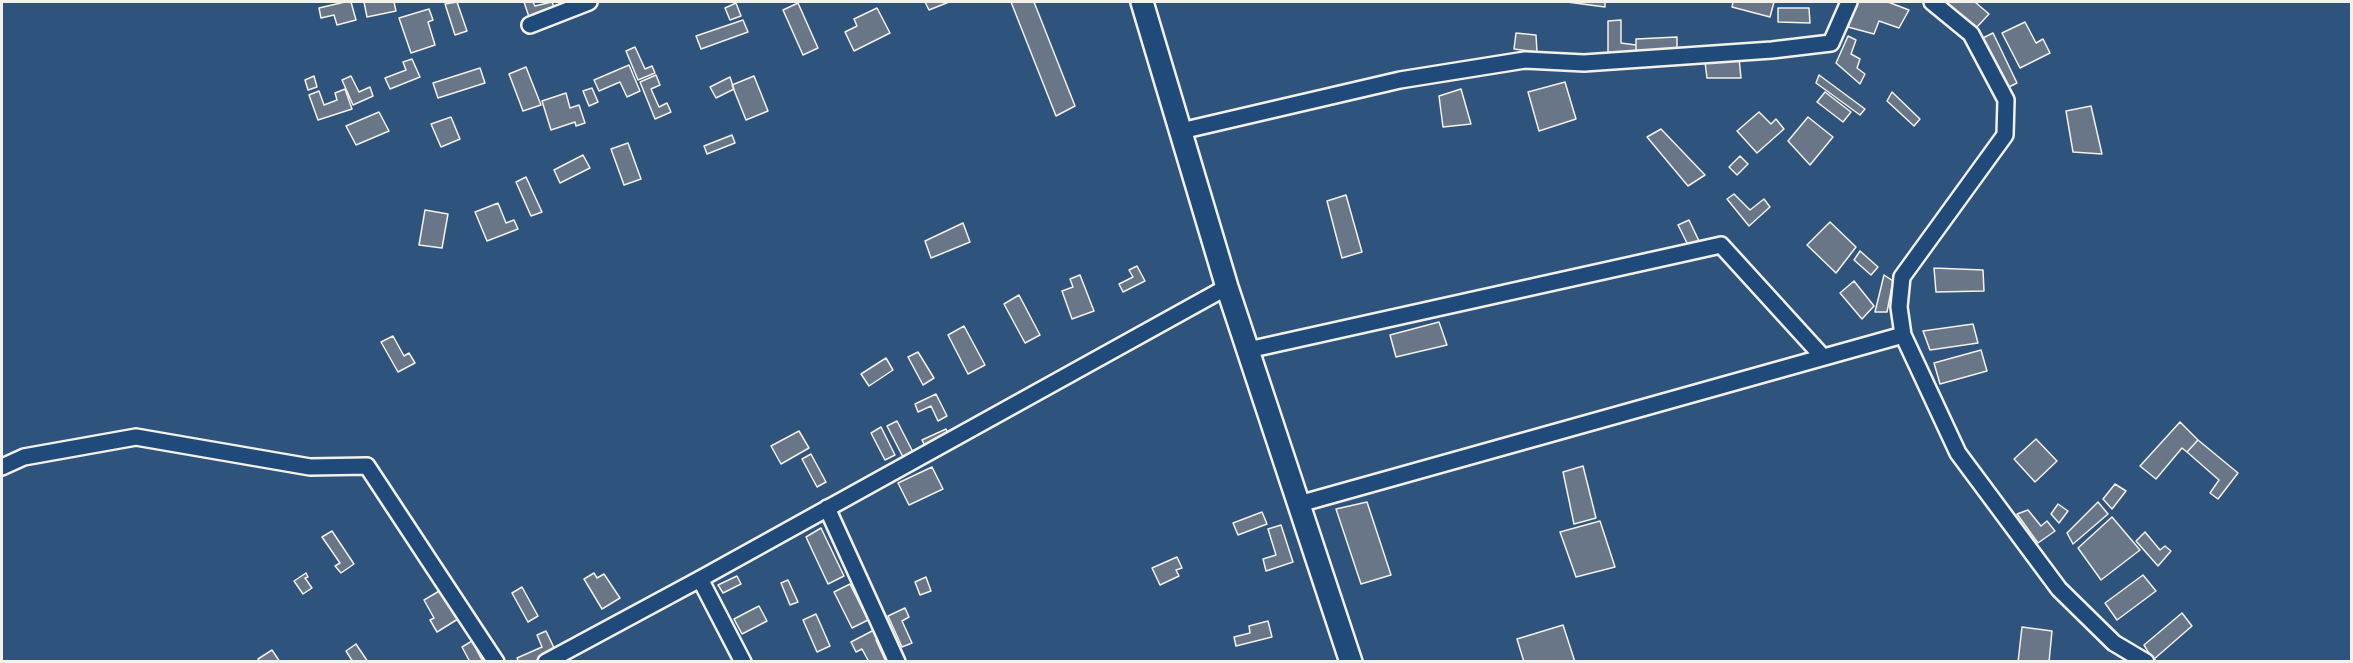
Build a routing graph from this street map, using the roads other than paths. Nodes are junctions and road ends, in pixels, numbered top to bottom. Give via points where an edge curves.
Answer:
1 (589, 2) edge
2 (1142, 2) edge
3 (1849, 2) edge
4 (1932, 2) edge
5 (530, 25) dead end
6 (1181, 131) junction
7 (1227, 287) junction
8 (1904, 334) junction
9 (1248, 350) junction
10 (1822, 357) junction
11 (2, 467) edge
12 (1299, 504) junction
13 (827, 508) junction
14 (700, 579) junction
15 (568, 657) edge
16 (496, 662) edge
17 (546, 662) edge
18 (743, 662) edge
19 (897, 662) edge
20 (1351, 662) edge
21 (2146, 662) edge

1 - 5 street
2 - 6 main road
3 - 6 street via 1831,43 1584,63 1525,60 1400,81
4 - 8 street via 1971,34 2006,100 2005,135 1902,277 1899,307
6 - 7 main road
7 - 9 main road
7 - 13 street
8 - 10 street
8 - 21 street via 1958,453 2059,589 2114,643
9 - 10 street via 1721,245
9 - 12 main road
10 - 12 street
11 - 16 street via 24,457 136,437 310,467 367,466
12 - 20 main road
13 - 14 street
13 - 19 street
14 - 15 street
14 - 18 street
15 - 17 street

